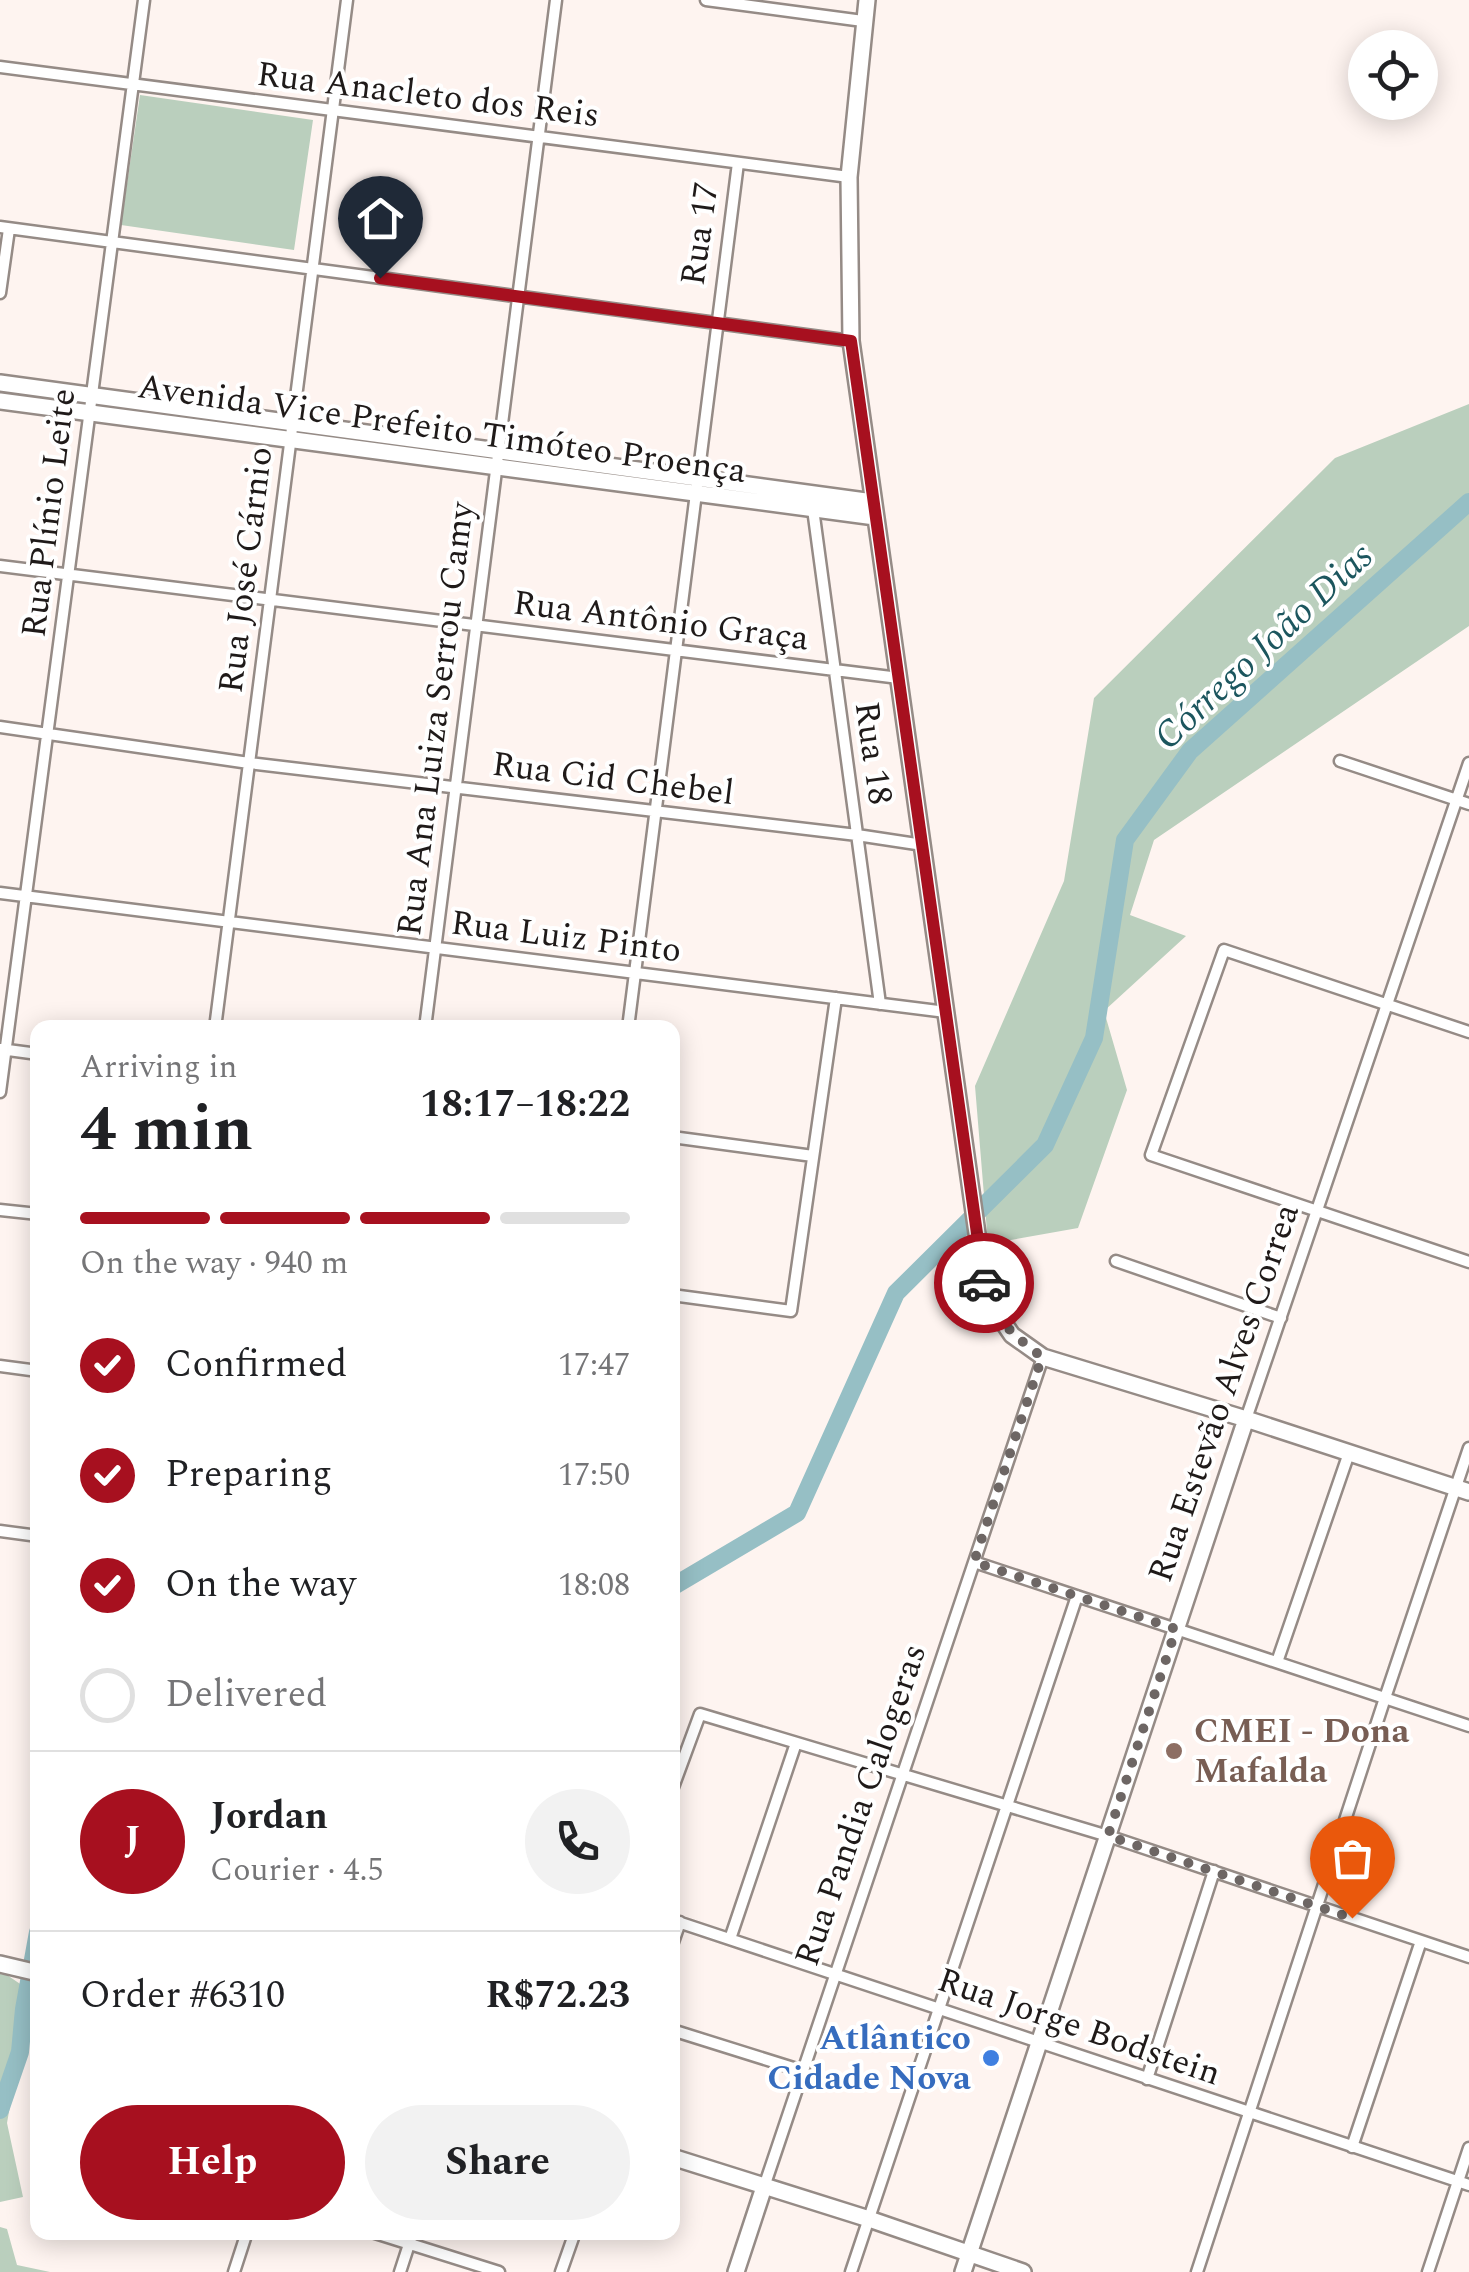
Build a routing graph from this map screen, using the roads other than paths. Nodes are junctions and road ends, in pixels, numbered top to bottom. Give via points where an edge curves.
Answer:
1 (144, 0) edge
2 (346, 0) edge
3 (556, 0) edge
4 (706, 0) edge
5 (867, 0) edge
6 (864, 21) junction
7 (0, 68) edge
8 (133, 85) junction
9 (332, 110) junction
10 (538, 137) junction
11 (738, 163) junction
12 (849, 177) junction
13 (5, 228) edge
14 (112, 242) junction
15 (312, 269) junction
16 (0, 293) edge
17 (518, 297) junction
18 (716, 323) junction
19 (851, 341) junction
20 (0, 383) edge
21 (92, 395) junction
22 (0, 401) edge
23 (90, 413) junction
24 (292, 431) junction
25 (497, 459) junction
26 (696, 486) junction
27 (812, 509) junction
28 (874, 510) junction
29 (0, 566) edge
30 (68, 575) junction
31 (270, 600) junction
32 (476, 625) junction
33 (675, 650) junction
34 (834, 670) junction
35 (899, 678) junction
36 (0, 727) edge
37 (47, 734) junction
38 (1340, 761) dead end
39 (249, 762) junction
40 (1469, 763) edge
41 (455, 788) junction
42 (1456, 800) junction
43 (1469, 804) edge
44 (655, 811) junction
45 (856, 835) junction
46 (923, 845) junction
47 (0, 893) edge
48 (26, 896) junction
49 (229, 922) junction
50 (435, 948) junction
51 (635, 973) junction
52 (836, 998) junction
53 (880, 1004) junction
54 (1387, 1004) junction
55 (946, 1012) junction
56 (216, 1020) edge
57 (425, 1020) edge
58 (629, 1020) edge
59 (1469, 1032) edge
60 (3, 1050) edge
61 (30, 1053) edge
62 (0, 1092) edge
63 (680, 1138) edge
64 (813, 1156) junction
65 (0, 1210) edge
66 (1317, 1211) junction
67 (30, 1213) edge
68 (1116, 1260) dead end
69 (1469, 1262) edge
70 (680, 1296) edge
71 (1280, 1318) junction
72 (1042, 1357) junction
73 (0, 1366) edge
74 (30, 1370) edge
75 (1246, 1418) junction
76 (1469, 1448) edge
77 (1349, 1453) junction
78 (1462, 1490) edge
79 (0, 1531) edge
80 (30, 1535) edge
81 (974, 1562) junction
82 (1076, 1596) junction
83 (1176, 1629) junction
84 (1277, 1662) junction
85 (1385, 1698) junction
86 (1469, 1726) edge
87 (796, 1743) junction
88 (680, 1768) edge
89 (902, 1774) junction
90 (1007, 1806) junction
91 (1108, 1836) junction
92 (1214, 1871) junction
93 (1317, 1906) junction
94 (680, 1922) edge
95 (730, 1939) junction
96 (1421, 1941) junction
97 (1469, 1957) edge
98 (3, 1964) edge
99 (30, 1971) edge
100 (836, 1974) junction
101 (939, 2009) junction
102 (680, 2032) edge
103 (1039, 2043) junction
104 (803, 2070) junction
105 (1147, 2079) junction
106 (1249, 2113) junction
107 (1352, 2147) junction
108 (1469, 2148) edge
109 (680, 2161) edge
110 (1463, 2183) edge
111 (764, 2188) junction
112 (869, 2220) junction
113 (244, 2240) edge
114 (410, 2240) edge
115 (416, 2240) edge
116 (572, 2240) edge
117 (969, 2254) junction
118 (234, 2272) edge
119 (400, 2272) edge
120 (500, 2272) edge
121 (562, 2272) edge
122 (736, 2272) edge
123 (852, 2272) edge
124 (963, 2272) edge
125 (1024, 2272) edge
126 (1198, 2272) edge
127 (1428, 2272) edge

1 - 8 street, Rua Plínio Leite
2 - 9 street, Rua José Cárnio
3 - 10 street, Rua Ana Luiza Serrou Camy
4 - 6 street
5 - 6 main road
6 - 12 main road
7 - 8 street, Rua Anacleto dos Reis
8 - 9 street, Rua Anacleto dos Reis
8 - 14 street, Rua Plínio Leite
9 - 10 street, Rua Anacleto dos Reis
9 - 15 street, Rua José Cárnio
10 - 11 street, Rua Anacleto dos Reis
10 - 17 street, Rua Ana Luiza Serrou Camy
11 - 12 street, Rua Anacleto dos Reis
11 - 18 street, Rua 17
12 - 19 main road
13 - 14 street
13 - 16 street
14 - 15 street
14 - 21 street, Rua Plínio Leite
15 - 17 street
15 - 24 street, Rua José Cárnio
17 - 18 street
17 - 25 street, Rua Ana Luiza Serrou Camy
18 - 19 street
18 - 26 street, Rua 17
19 - 28 main road
20 - 21 main road, Avenida Vice Prefeito Timóteo Proença
21 - 23 street, Rua Plínio Leite
21 - 24 main road, Avenida Vice Prefeito Timóteo Proença
22 - 23 main road, Avenida Vice Prefeito Timóteo Proença
23 - 24 main road, Avenida Vice Prefeito Timóteo Proença
23 - 30 street, Rua Plínio Leite
24 - 25 main road, Avenida Vice Prefeito Timóteo Proença
24 - 31 street, Rua José Cárnio
25 - 26 main road, Avenida Vice Prefeito Timóteo Proença
25 - 32 street, Rua Ana Luiza Serrou Camy
26 - 27 main road, Avenida Vice Prefeito Timóteo Proença
26 - 28 main road, Avenida Vice Prefeito Timóteo Proença
26 - 33 street, Rua 17
27 - 28 main road, Avenida Vice Prefeito Timóteo Proença
27 - 34 street, Rua 18
28 - 35 main road
29 - 30 street, Rua Antônio Graça
30 - 31 street, Rua Antônio Graça
30 - 37 street, Rua Plínio Leite
31 - 32 street, Rua Antônio Graça
31 - 39 street, Rua José Cárnio
32 - 33 street, Rua Antônio Graça
32 - 41 street, Rua Ana Luiza Serrou Camy
33 - 34 street, Rua Antônio Graça
33 - 44 street, Rua 17
34 - 35 street, Rua Antônio Graça
34 - 45 street, Rua 18
35 - 46 main road
36 - 37 street, Rua Cid Chebel
37 - 39 street, Rua Cid Chebel
37 - 48 street, Rua Plínio Leite
38 - 42 street
39 - 41 street, Rua Cid Chebel
39 - 49 street, Rua José Cárnio
40 - 42 street, Rua Estevão Alves Correa
41 - 44 street, Rua Cid Chebel
41 - 50 street, Rua Ana Luiza Serrou Camy
42 - 43 street
42 - 54 street, Rua Estevão Alves Correa
44 - 45 street, Rua Cid Chebel
44 - 51 street, Rua 17
45 - 46 street, Rua Cid Chebel
45 - 53 street, Rua 18
46 - 55 main road
47 - 48 street, Rua Luiz Pinto
48 - 49 street, Rua Luiz Pinto
48 - 60 street, Rua Plínio Leite
49 - 50 street, Rua Luiz Pinto
49 - 56 street, Rua José Cárnio
50 - 51 street, Rua Luiz Pinto
50 - 57 street, Rua Ana Luiza Serrou Camy
51 - 52 street, Rua Luiz Pinto
51 - 58 street, Rua 17
52 - 53 street, Rua Luiz Pinto
52 - 64 street
53 - 55 street, Rua Luiz Pinto
54 - 59 street
54 - 66 street, Rua Estevão Alves Correa
54 - 66 street via 1224,950 1151,1155
55 - 72 main road via 986,1297 1012,1335
60 - 61 street
60 - 62 street, Rua Plínio Leite
63 - 64 street
64 - 70 street via 791,1311
65 - 67 street
66 - 69 street
66 - 71 street, Rua Estevão Alves Correa
68 - 71 street
71 - 75 street, Rua Estevão Alves Correa
72 - 75 main road
72 - 81 street, Rua Pandia Calogeras
73 - 74 street
75 - 77 main road
75 - 83 main road, Rua Estevão Alves Correa
76 - 78 street
77 - 78 main road
77 - 84 street
78 - 85 street
79 - 80 street
81 - 82 street
81 - 89 street, Rua Pandia Calogeras
82 - 83 street
82 - 90 street
83 - 84 street
83 - 91 main road, Rua Estevão Alves Correa
84 - 85 street
85 - 86 street
85 - 93 street
87 - 88 street via 700,1714
87 - 89 street
87 - 95 street
89 - 90 street
89 - 100 street, Rua Pandia Calogeras
90 - 91 street
90 - 101 street
91 - 92 street
91 - 103 main road, Rua Estevão Alves Correa
92 - 93 street
92 - 105 street
93 - 96 street
93 - 106 street
94 - 95 street, Rua Jorge Bodstein
95 - 100 street, Rua Jorge Bodstein
96 - 97 street
96 - 107 street
98 - 99 main road
100 - 101 street, Rua Jorge Bodstein
100 - 104 street, Rua Pandia Calogeras
101 - 103 street, Rua Jorge Bodstein
101 - 112 street
102 - 104 street
103 - 105 street, Rua Jorge Bodstein
103 - 117 main road, Rua Estevão Alves Correa
104 - 111 street, Rua Pandia Calogeras
105 - 106 street, Rua Jorge Bodstein
106 - 107 street, Rua Jorge Bodstein
106 - 126 street
107 - 110 street, Rua Jorge Bodstein
108 - 110 street
109 - 111 main road
110 - 127 street
111 - 112 main road
111 - 122 main road, Rua Pandia Calogeras
112 - 117 main road
112 - 123 street
113 - 118 street
114 - 119 street
115 - 120 street
116 - 121 street
117 - 124 main road, Rua Estevão Alves Correa
117 - 125 main road

